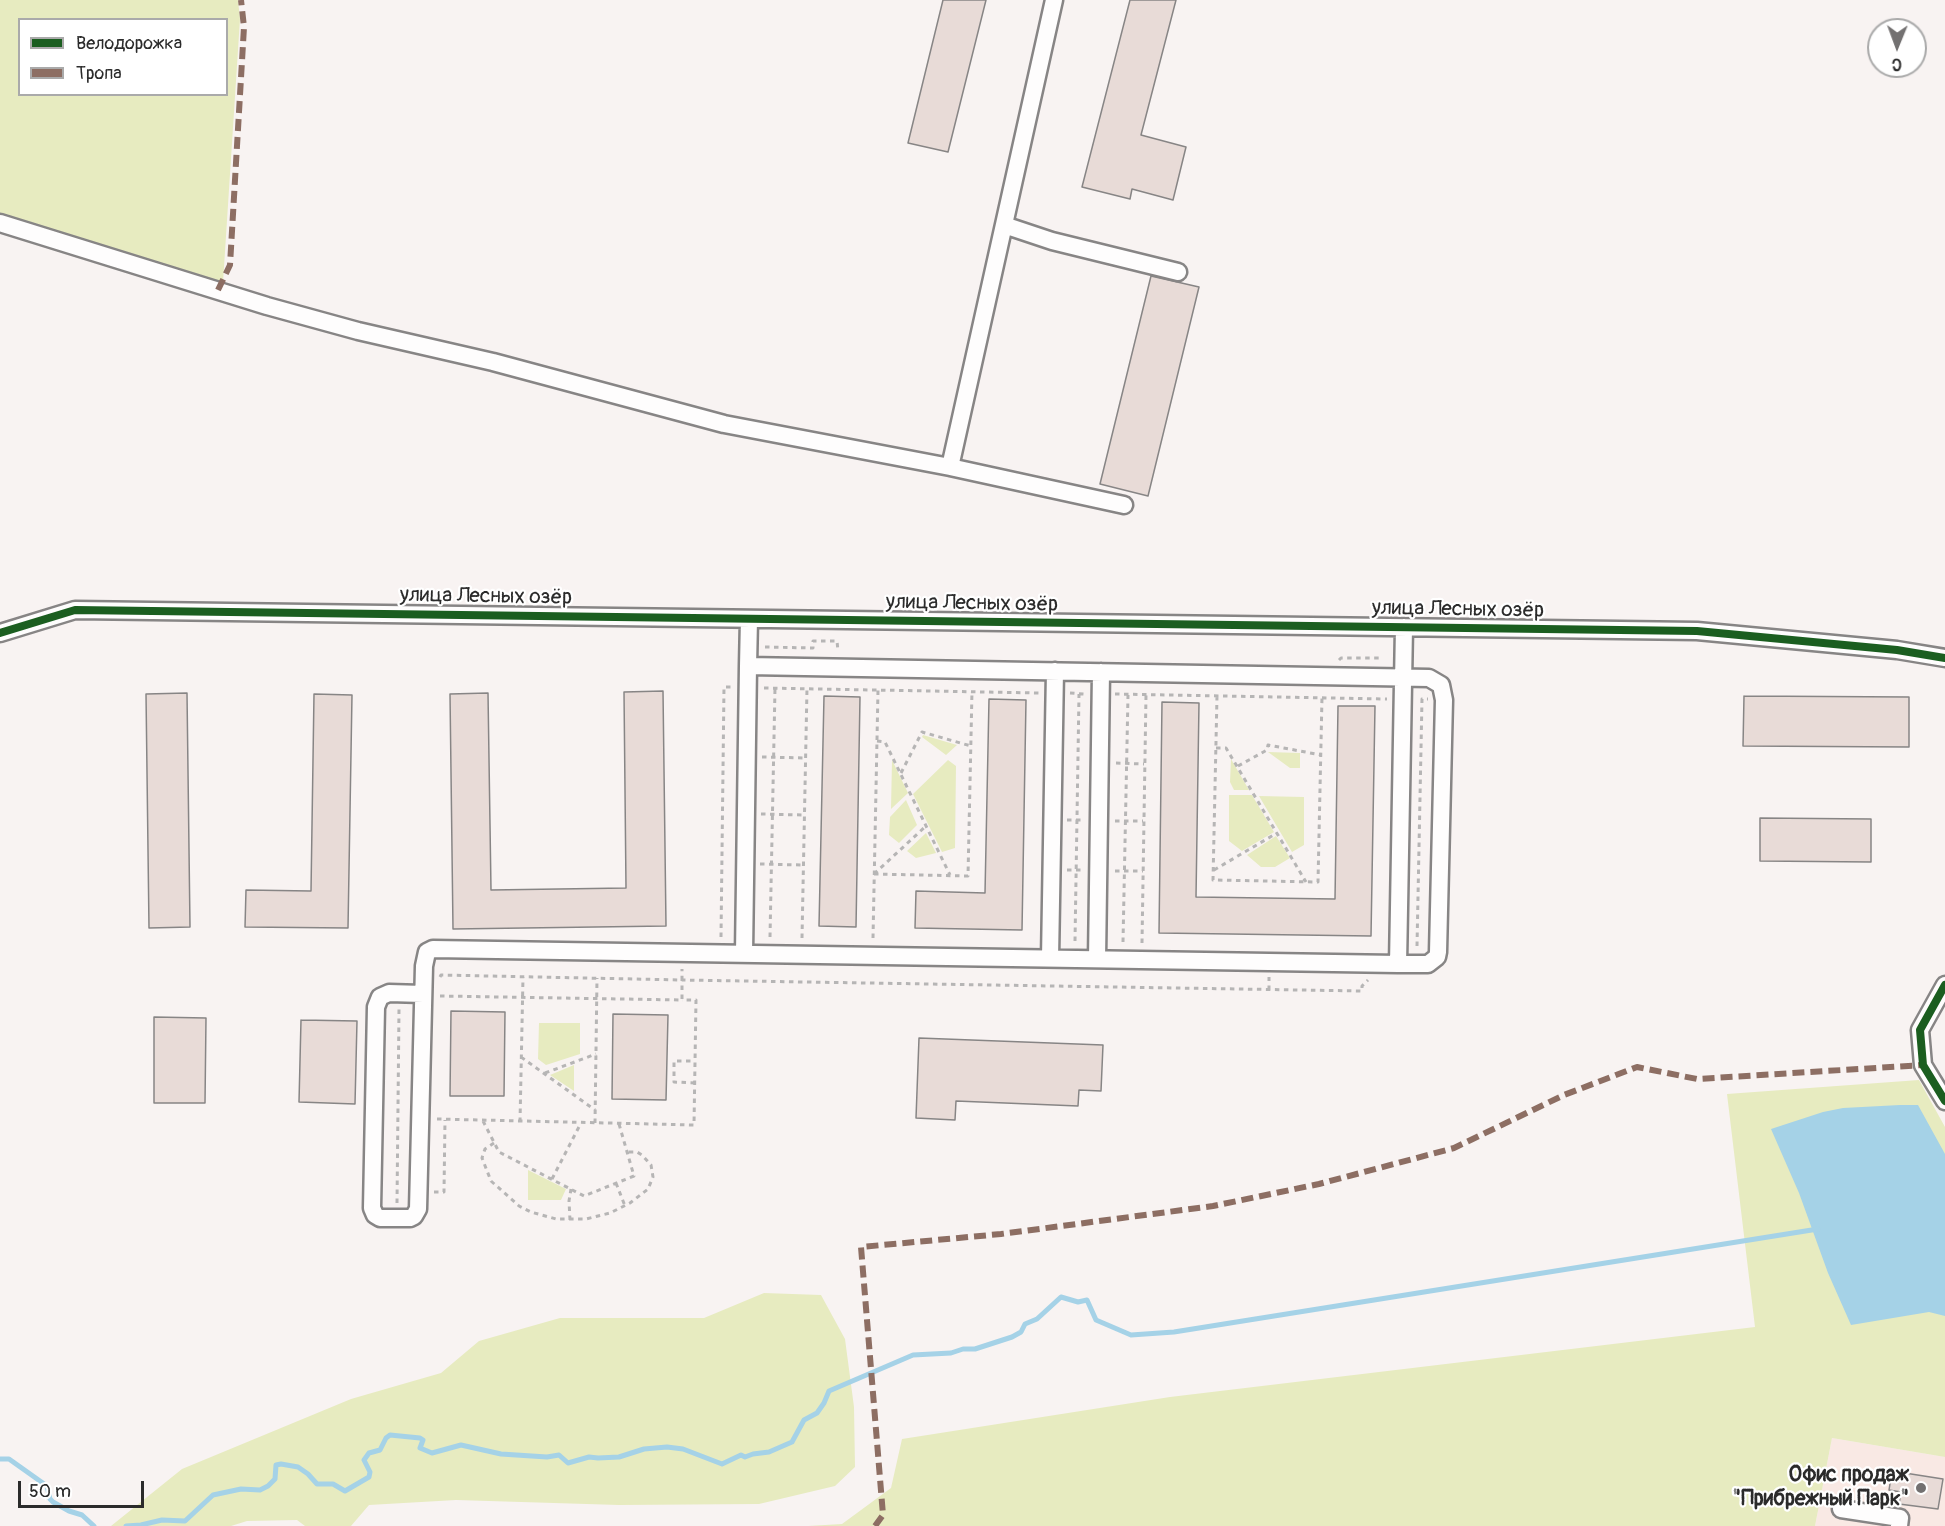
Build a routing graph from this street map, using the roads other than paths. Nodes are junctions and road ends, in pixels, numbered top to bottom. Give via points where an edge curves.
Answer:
1 (1054, 0) edge
2 (0, 223) edge
3 (1004, 225) junction
4 (1178, 272) dead end
5 (950, 467) junction
6 (1124, 505) dead end
7 (749, 619) junction
8 (1404, 627) junction
9 (0, 633) edge
10 (1945, 658) edge
11 (748, 666) junction
12 (1055, 671) junction
13 (1101, 672) junction
14 (1403, 677) junction
15 (744, 945) junction
16 (1050, 958) junction
17 (1097, 959) junction
18 (1398, 964) junction
19 (1945, 985) edge
20 (432, 995) junction
21 (1945, 1101) edge
22 (1841, 1509) dead end
23 (1899, 1526) edge

1 - 3 street
2 - 5 street via 358,331 494,362 724,424
3 - 4 street
3 - 5 street
5 - 6 street
7 - 8 street, улица Лесных озёр
7 - 9 street, улица Лесных озёр via 75,610
7 - 11 street
8 - 10 street, улица Лесных озёр via 1696,631
8 - 14 street
11 - 12 street
11 - 15 street
12 - 13 street
12 - 16 street
13 - 14 street
13 - 17 street
14 - 18 street
14 - 18 street via 1436,681 1441,685 1443,700 1438,952 1428,964
15 - 16 street
15 - 20 street via 439,948 427,952 424,966
16 - 17 street
17 - 18 street
19 - 21 street via 1920,1030 1923,1065
20 - 20 street via 418,1209 410,1218 380,1218 372,1208 376,1007 380,997 389,993
22 - 23 street via 1900,1518

